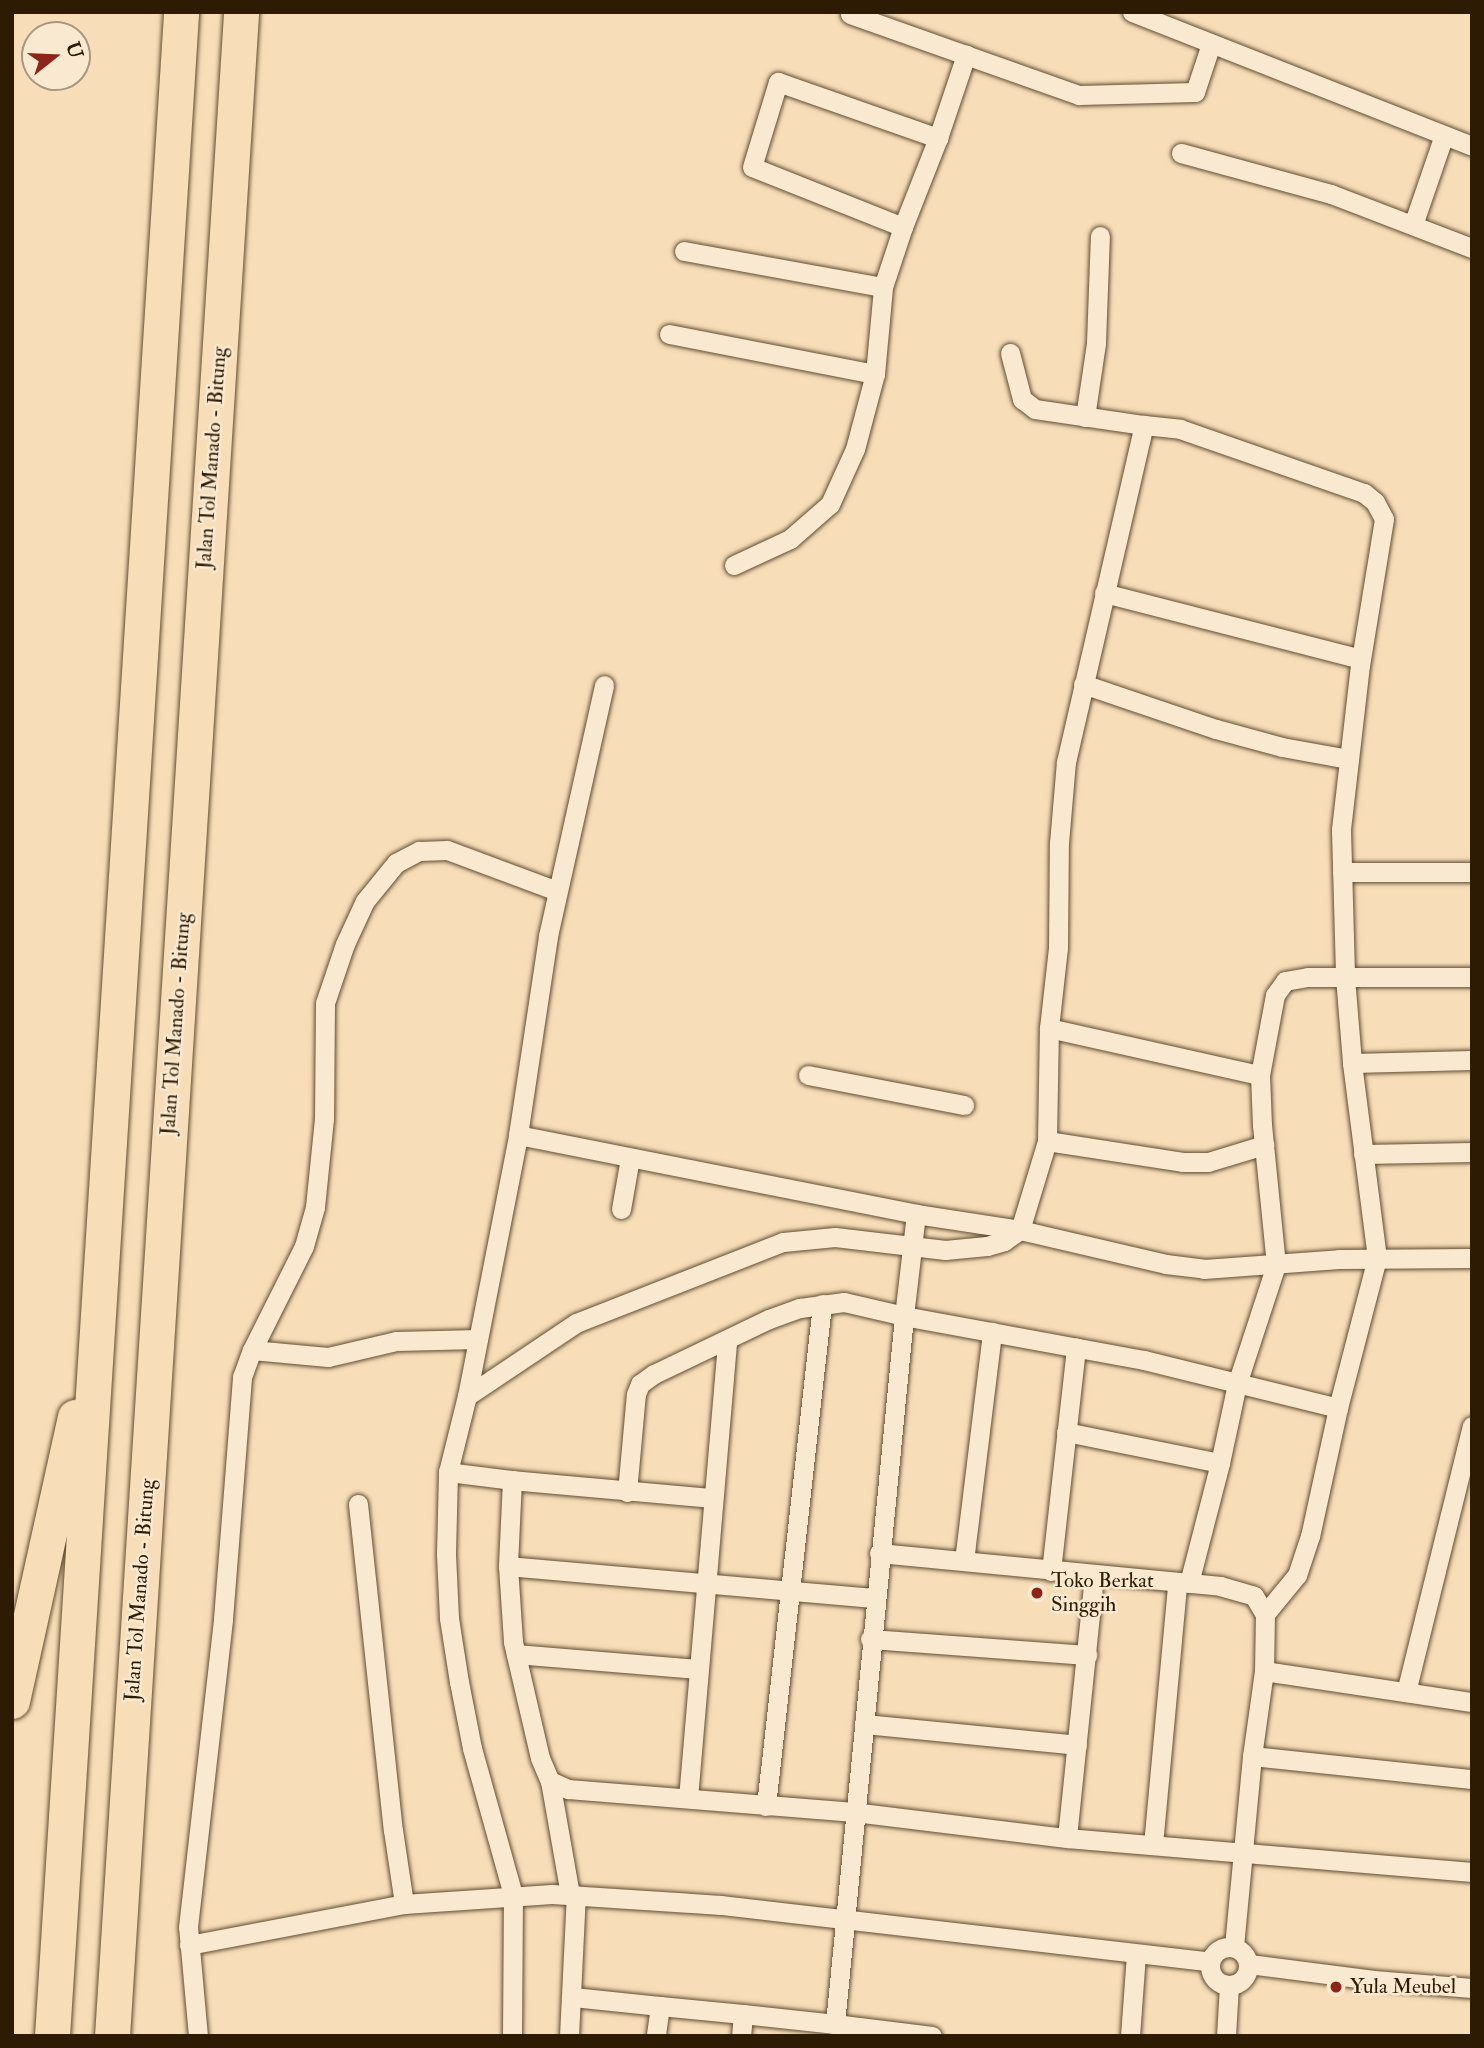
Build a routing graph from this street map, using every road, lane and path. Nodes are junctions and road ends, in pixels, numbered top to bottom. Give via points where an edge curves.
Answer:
1 (181, 12) edge
2 (241, 12) edge
3 (1132, 12) edge
4 (850, 14) edge
5 (1211, 44) junction
6 (966, 55) junction
7 (1444, 135) junction
8 (938, 138) junction
9 (1472, 146) edge
10 (1181, 153) dead end
11 (1413, 225) junction
12 (903, 227) junction
13 (1100, 236) dead end
14 (1472, 247) edge
15 (684, 251) dead end
16 (883, 287) junction
17 (669, 334) dead end
18 (1010, 354) dead end
19 (875, 374) junction
20 (1085, 417) junction
21 (1144, 425) junction
22 (734, 565) dead end
23 (1104, 593) junction
24 (1361, 659) junction
25 (1083, 684) junction
26 (604, 685) dead end
27 (1349, 760) junction
28 (1342, 872) junction
29 (1472, 872) edge
30 (557, 891) junction
31 (1345, 977) junction
32 (1472, 977) edge
33 (1049, 1028) junction
34 (1472, 1060) edge
35 (1352, 1063) junction
36 (808, 1074) dead end
37 (1260, 1075) junction
38 (964, 1105) dead end
39 (518, 1135) junction
40 (1047, 1141) junction
41 (1264, 1146) junction
42 (1472, 1152) edge
43 (1363, 1154) junction
44 (630, 1158) junction
45 (621, 1209) dead end
46 (916, 1214) junction
47 (1020, 1230) junction
48 (912, 1247) junction
49 (1377, 1258) junction
50 (1472, 1258) edge
51 (1276, 1265) junction
52 (822, 1304) junction
53 (99, 1308) junction
54 (904, 1316) junction
55 (992, 1332) junction
56 (478, 1339) junction
57 (727, 1341) junction
58 (1076, 1347) junction
59 (252, 1350) junction
60 (1237, 1384) junction
61 (467, 1396) junction
62 (1338, 1408) junction
63 (1472, 1426) edge
64 (1066, 1432) junction
65 (1220, 1463) junction
66 (448, 1472) junction
67 (512, 1480) junction
68 (627, 1492) junction
69 (712, 1499) junction
70 (358, 1504) dead end
71 (878, 1553) junction
72 (964, 1561) junction
73 (508, 1566) junction
74 (1051, 1571) junction
75 (1094, 1576) junction
76 (704, 1583) junction
77 (1183, 1584) junction
78 (790, 1591) junction
79 (876, 1598) junction
80 (1265, 1614) junction
81 (870, 1639) junction
82 (516, 1654) junction
83 (1087, 1656) junction
84 (697, 1669) junction
85 (1264, 1671) junction
86 (1406, 1692) junction
87 (12, 1700) edge
88 (1472, 1702) edge
89 (864, 1724) junction
90 (1077, 1745) junction
91 (1252, 1756) junction
92 (1472, 1779) edge
93 (550, 1781) junction
94 (688, 1798) junction
95 (766, 1806) junction
96 (854, 1812) junction
97 (1067, 1838) junction
98 (1153, 1845) junction
99 (1244, 1853) junction
100 (1472, 1872) edge
101 (513, 1895) junction
102 (573, 1895) junction
103 (404, 1904) junction
104 (844, 1920) junction
105 (189, 1945) junction
106 (1234, 1947) junction
107 (1136, 1954) junction
108 (1210, 1962) junction
109 (1249, 1964) junction
110 (1229, 1986) junction
111 (1472, 1988) edge
112 (573, 1997) junction
113 (660, 2006) junction
114 (743, 2014) junction
115 (835, 2024) junction
116 (52, 2036) edge
117 (112, 2036) edge
118 (198, 2036) edge
119 (512, 2036) edge
120 (569, 2036) edge
121 (656, 2036) edge
122 (741, 2036) edge
123 (932, 2036) edge
124 (1130, 2036) edge
125 (1226, 2036) edge

1 - 53 highway
2 - 117 highway, Jalan Tol Manado - Bitung
3 - 5 street
4 - 6 street
5 - 6 street via 1195,92 1079,95
5 - 7 street
6 - 8 street
7 - 9 street
7 - 11 street
8 - 12 street
8 - 12 street via 778,82 752,167
10 - 11 street via 1331,194
11 - 14 street
12 - 16 street
13 - 20 street via 1096,343
15 - 16 street
16 - 19 street
17 - 19 street
18 - 20 street via 1027,404
19 - 22 street via 855,449 830,504 790,539
20 - 21 street
21 - 23 street
21 - 24 street via 1180,429 1364,493 1375,502 1384,519
23 - 24 street
23 - 25 street
24 - 27 street
25 - 27 street via 1216,729
25 - 33 street via 1066,762 1059,843 1058,948
26 - 30 street
27 - 28 street via 1341,830
28 - 29 street
28 - 31 street
30 - 39 street
30 - 59 street via 447,850 419,851 396,863 365,901 325,1003 324,1119 315,1207 304,1246
31 - 32 street
31 - 35 street
31 - 37 street via 1285,981 1275,995
33 - 37 street
33 - 40 street
34 - 35 street
35 - 43 street
36 - 38 street
37 - 41 street
39 - 44 street
39 - 56 street
40 - 41 street via 1182,1162 1208,1162
40 - 47 street
41 - 51 street
42 - 43 street
43 - 49 street
44 - 45 street
44 - 46 street
46 - 47 street
46 - 48 street
47 - 48 street via 987,1246
47 - 51 street via 1166,1264 1205,1269
48 - 54 street
48 - 61 street via 835,1237 783,1242 576,1322
49 - 50 street
49 - 51 street
49 - 62 street
51 - 60 street
52 - 54 street via 844,1302
52 - 57 street via 769,1320
52 - 78 street
53 - 87 highway
53 - 116 highway
54 - 55 street
54 - 71 street
55 - 58 street
55 - 72 street
56 - 59 street via 396,1341 328,1357
56 - 61 street
57 - 68 street via 640,1384
57 - 69 street
58 - 60 street
58 - 64 street
59 - 105 street via 242,1377 223,1619
60 - 62 street
60 - 65 street
61 - 66 street
62 - 80 street via 1297,1575
63 - 86 street
64 - 65 street
64 - 74 street
65 - 77 street
66 - 67 street
66 - 101 street via 449,1618 472,1748
67 - 68 street
67 - 73 street
68 - 69 street
69 - 76 street
70 - 103 street
71 - 72 street
71 - 79 street
72 - 74 street
73 - 76 street
73 - 82 street
74 - 75 street
75 - 77 street
75 - 83 street
76 - 78 street
76 - 84 street
77 - 80 street via 1241,1590 1254,1596
77 - 98 street
78 - 79 street
78 - 95 street
79 - 81 street
80 - 85 street
81 - 83 street
81 - 89 street
82 - 84 street
82 - 93 street
83 - 90 street
84 - 94 street
85 - 86 street
85 - 91 street
86 - 88 street
89 - 90 street
89 - 96 street
90 - 97 street
91 - 92 street
91 - 99 street
93 - 94 street via 568,1789
93 - 102 street
94 - 95 street
95 - 96 street
96 - 97 street
96 - 104 street
97 - 98 street
98 - 99 street
99 - 100 street
99 - 106 street
101 - 102 street
101 - 103 street
101 - 119 street
102 - 104 street via 721,1905
102 - 112 street
103 - 105 street
104 - 107 street
104 - 115 street
105 - 118 street
106 - 108 street via 1217,1951
106 - 109 street
107 - 108 street
107 - 124 street
108 - 110 street via 1214,1978
109 - 110 street via 1244,1979
109 - 111 street
110 - 125 street
112 - 113 street
112 - 120 street
113 - 114 street
113 - 121 street
114 - 115 street
114 - 122 street
115 - 123 street

